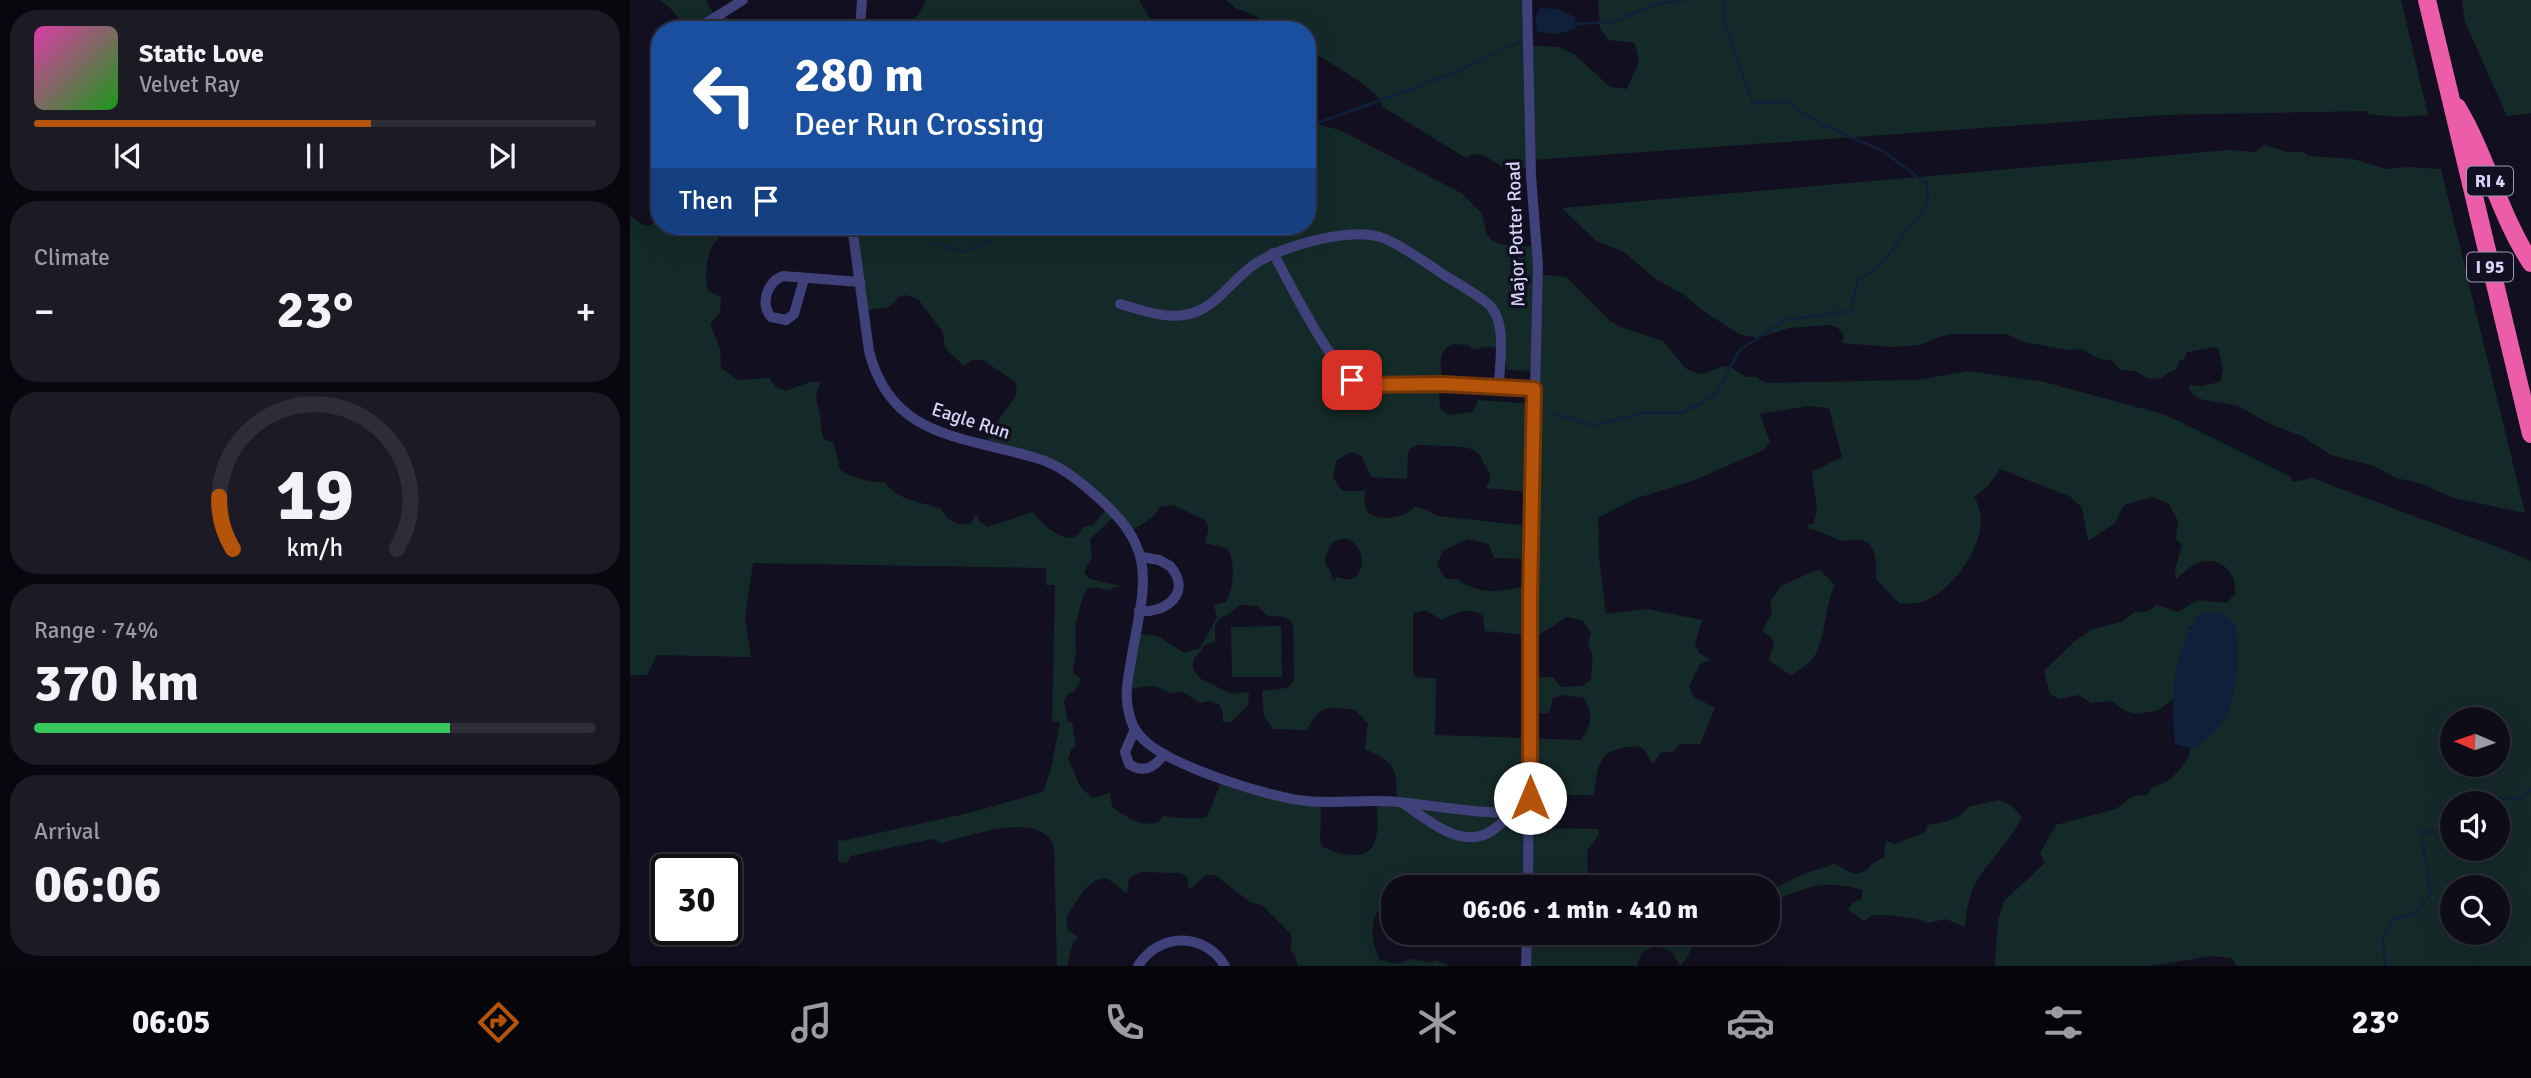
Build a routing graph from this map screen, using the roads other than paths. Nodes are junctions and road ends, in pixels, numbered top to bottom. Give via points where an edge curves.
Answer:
1 (743, 0) edge
2 (862, 0) edge
3 (1527, 0) edge
4 (2427, 0) edge
5 (709, 21) edge
6 (861, 21) edge
7 (2452, 98) junction
8 (853, 235) edge
9 (1273, 253) junction
10 (2531, 262) edge
11 (804, 279) junction
12 (860, 282) junction
13 (1121, 304) dead end
14 (1499, 387) junction
15 (1534, 389) junction
16 (2531, 435) edge
17 (1142, 557) junction
18 (1139, 611) junction
19 (1135, 729) junction
20 (1164, 754) junction
21 (1401, 802) junction
22 (1529, 813) junction
23 (1509, 814) junction
24 (1528, 875) edge
25 (1527, 945) edge
26 (1138, 966) edge
27 (1225, 966) edge
28 (1526, 966) edge

1 - 5 street
2 - 6 street
3 - 15 street, Major Potter Road via 1538,266
4 - 7 highway, I 95
7 - 10 highway, RI 4 via 2470,129 2500,206
7 - 16 highway, I 95
8 - 12 street, Eagle Run
9 - 13 street via 1210,306 1185,315 1157,314
9 - 14 street via 1322,341 1352,380 1361,385
9 - 14 street via 1301,243 1357,234 1380,237 1430,265 1492,307 1500,327
11 - 11 street via 794,314 786,320 771,317 765,302 773,281 783,276
11 - 12 street
12 - 17 street, Eagle Run via 874,370 901,410 944,434 1060,468 1116,513 1132,533
14 - 15 street
15 - 22 street, Major Potter Road
17 - 18 street, Eagle Run
17 - 18 street via 1170,566 1178,583 1169,604 1156,611
18 - 19 street, Eagle Run via 1126,692
19 - 20 street
19 - 20 street, Eagle Run via 1125,752 1129,764 1147,769
20 - 21 street via 1276,797
21 - 23 street
21 - 23 street via 1434,826 1468,838 1492,832
22 - 23 street
22 - 24 street, Major Potter Road
25 - 28 street
26 - 27 street via 1157,946 1180,940 1203,945

